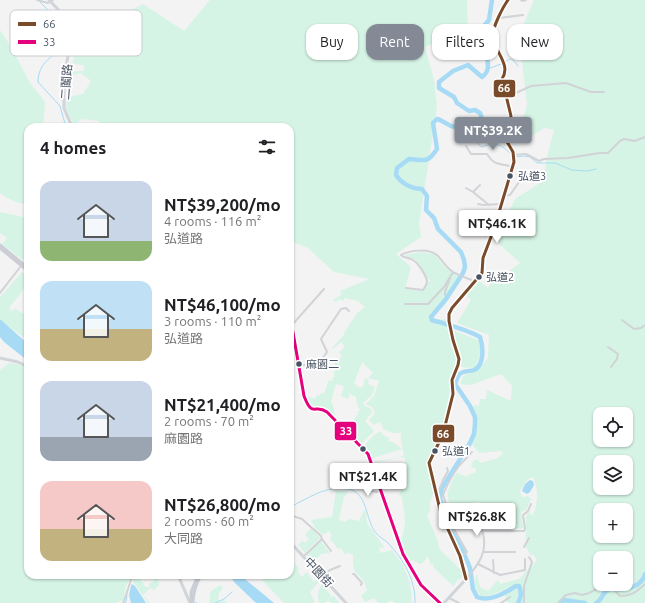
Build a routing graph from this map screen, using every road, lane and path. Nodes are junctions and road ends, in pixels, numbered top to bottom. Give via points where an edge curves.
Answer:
1 (37, 0) edge
2 (508, 0) edge
3 (521, 0) edge
4 (526, 0) edge
5 (50, 1) edge
6 (60, 10) edge
7 (523, 15) dead end
8 (499, 18) junction
9 (497, 24) edge
10 (499, 53) edge
11 (68, 56) edge
12 (604, 92) dead end
13 (507, 97) junction
14 (70, 123) edge
15 (645, 137) edge
16 (466, 146) dead end
17 (514, 156) junction
18 (512, 167) junction
19 (531, 174) dead end
20 (480, 185) dead end
21 (466, 188) dead end
22 (473, 192) junction
23 (504, 196) junction
24 (478, 204) dead end
25 (501, 204) junction
26 (489, 205) junction
27 (0, 245) edge
28 (0, 248) edge
29 (23, 265) junction
30 (453, 272) junction
31 (450, 277) junction
32 (474, 282) junction
33 (406, 288) dead end
34 (324, 289) dead end
35 (0, 292) edge
36 (445, 295) dead end
37 (405, 304) dead end
38 (350, 311) dead end
39 (622, 320) dead end
40 (294, 323) edge
41 (645, 325) edge
42 (294, 336) edge
43 (608, 346) dead end
44 (0, 358) edge
45 (299, 364) junction
46 (24, 365) edge
47 (611, 367) dead end
48 (472, 452) dead end
49 (447, 468) dead end
50 (358, 486) dead end
51 (380, 492) junction
52 (437, 496) junction
53 (531, 504) dead end
54 (478, 505) dead end
55 (294, 516) edge
56 (483, 531) junction
57 (529, 538) dead end
58 (322, 539) junction
59 (294, 546) edge
60 (524, 547) dead end
61 (331, 551) dead end
62 (484, 552) junction
63 (515, 552) dead end
64 (304, 556) junction
65 (461, 556) junction
66 (529, 557) dead end
67 (525, 559) dead end
68 (492, 560) dead end
69 (478, 564) junction
70 (340, 566) dead end
71 (494, 573) junction
72 (353, 574) dead end
73 (322, 576) junction
74 (132, 579) edge
75 (180, 579) edge
76 (196, 579) edge
77 (199, 579) edge
78 (466, 579) junction
79 (645, 584) edge
80 (361, 585) dead end
81 (510, 597) dead end
82 (449, 598) junction
83 (122, 603) edge
84 (192, 603) edge
85 (346, 603) edge
86 (440, 603) edge
87 (444, 603) edge
88 (459, 603) edge
89 (501, 603) edge
90 (524, 603) edge
91 (558, 603) edge

1 - 5 street
2 - 8 street
3 - 4 street
5 - 6 street, 二鬮路
7 - 8 street
8 - 9 street
10 - 13 street via 506,70 502,79
11 - 14 street, 二鬮路 via 64,79 64,108
12 - 13 street via 591,92 566,83 531,86
13 - 17 street via 511,119 506,137
15 - 17 street via 635,141 624,139 608,153 539,161 526,154
16 - 18 street via 472,154 487,154 493,162
17 - 18 street
18 - 23 street
19 - 23 street via 519,182 510,195
20 - 22 street
21 - 22 street
22 - 26 street
23 - 25 street
24 - 26 street
25 - 26 street
25 - 32 street via 483,258 482,273
27 - 29 main road
28 - 29 main road
29 - 35 street
30 - 31 street
30 - 32 street
30 - 33 street via 429,251 405,253 401,255 417,263 427,281 423,290
31 - 36 street
31 - 37 street via 428,304
32 - 52 street via 449,314 450,329 459,359 452,378 453,394 443,434 429,463
34 - 40 street
38 - 45 street via 346,308 341,309 322,339 327,352 320,362 315,366
39 - 41 street via 634,329
42 - 45 street
43 - 47 street via 618,354
44 - 46 street
45 - 51 street via 308,406 327,412 365,450
48 - 65 street via 450,478 443,495 455,531 467,552
49 - 52 street
50 - 51 street via 373,493
51 - 86 street via 403,554 422,585
52 - 65 street via 441,514
53 - 56 street via 528,511 523,514 524,531
54 - 56 street via 477,515
55 - 58 street via 302,519
56 - 62 street
57 - 60 street
58 - 61 street
58 - 64 street
59 - 64 street, 中園街
62 - 63 street
62 - 69 street
64 - 73 street, 中園街
65 - 78 street
66 - 90 street via 532,562 524,586
67 - 71 street via 525,570 521,572 500,575
68 - 71 street
69 - 71 street
69 - 78 street
70 - 73 street
72 - 80 street
73 - 85 street, 中園街
74 - 83 street
75 - 84 street
76 - 84 main road via 191,592
77 - 84 main road
78 - 82 street
79 - 91 street via 638,591 620,596 609,585 604,585 586,594 566,595
81 - 89 street
82 - 87 street
82 - 88 street

